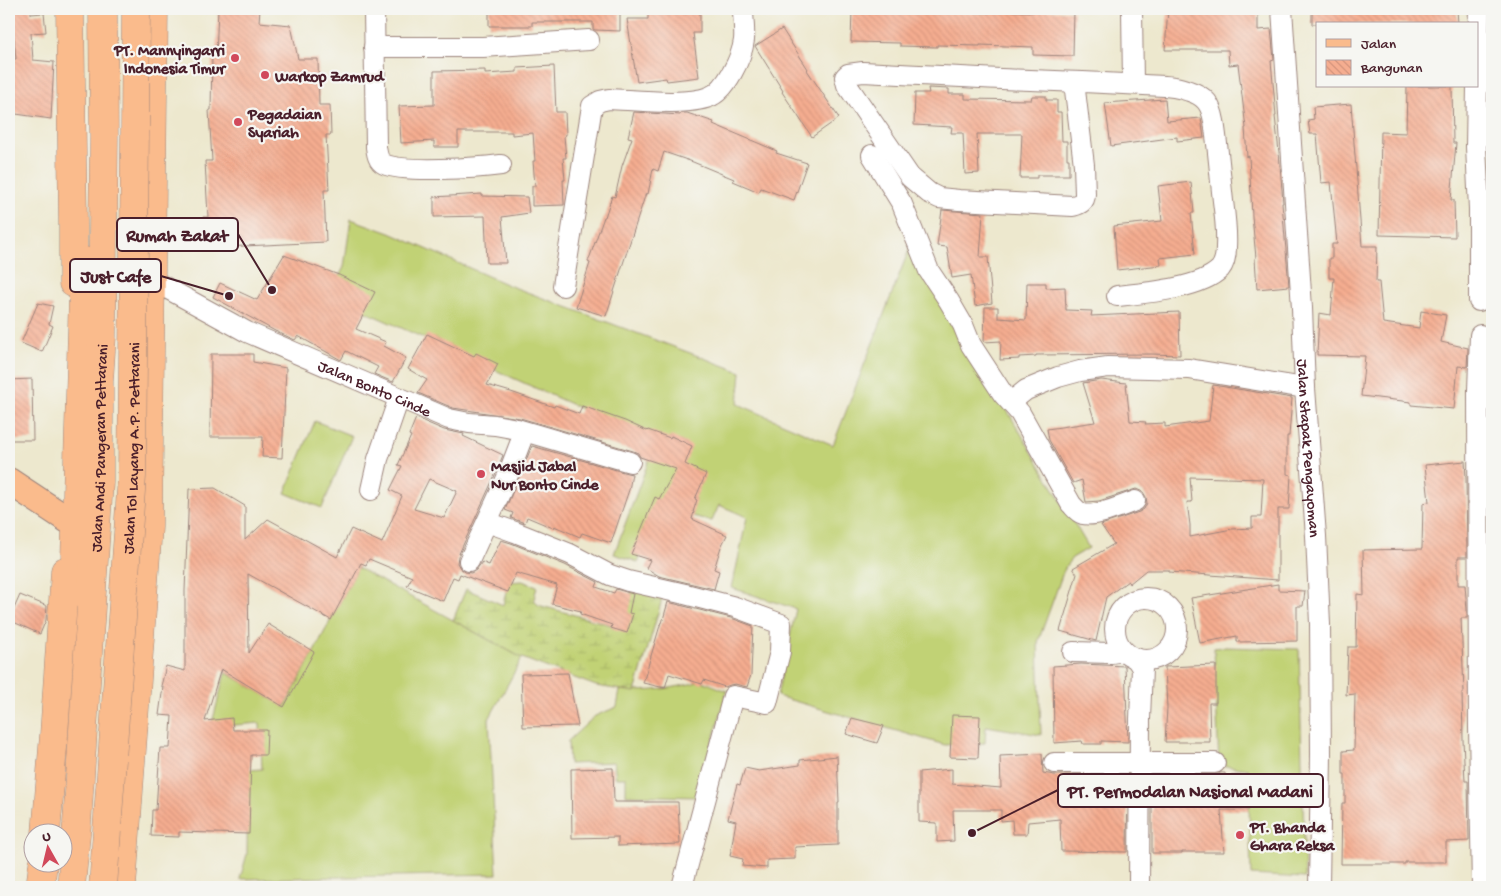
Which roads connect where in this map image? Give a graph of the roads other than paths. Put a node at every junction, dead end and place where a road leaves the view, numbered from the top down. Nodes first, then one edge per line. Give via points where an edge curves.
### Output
1 (70, 9) edge
2 (90, 9) edge
3 (103, 9) edge
4 (136, 9) edge
5 (154, 9) edge
6 (374, 9) edge
7 (743, 9) edge
8 (1132, 9) edge
9 (1282, 9) edge
10 (1479, 9) edge
11 (590, 40) dead end
12 (1478, 47) edge
13 (374, 48) junction
14 (1074, 82) junction
15 (1133, 84) junction
16 (1477, 88) edge
17 (1484, 147) edge
18 (872, 156) dead end
19 (501, 165) dead end
20 (103, 249) junction
21 (150, 251) junction
22 (150, 279) junction
23 (563, 286) dead end
24 (1117, 296) dead end
25 (1479, 301) dead end
26 (149, 331) junction
27 (1480, 335) dead end
28 (102, 336) junction
29 (1305, 388) junction
30 (400, 398) junction
31 (1012, 402) junction
32 (517, 429) junction
33 (630, 462) dead end
34 (9, 481) edge
35 (371, 490) dead end
36 (1135, 501) dead end
37 (68, 520) junction
38 (487, 522) junction
39 (470, 561) dead end
40 (1486, 597) edge
41 (1073, 652) dead end
42 (1486, 727) edge
43 (1215, 762) dead end
44 (1054, 763) dead end
45 (1140, 763) junction
46 (47, 824) edge
47 (59, 824) edge
48 (42, 874) edge
49 (54, 874) edge
50 (40, 887) edge
51 (52, 887) edge
52 (70, 887) edge
53 (103, 887) edge
54 (122, 887) edge
55 (682, 887) edge
56 (1139, 887) edge
57 (1319, 887) edge
58 (1482, 887) edge

1 - 37 highway, Jalan Andi Pangeran Pettarani via 74,224
2 - 47 highway via 70,742
3 - 20 highway, Jalan Andi Pangeran Pettarani
4 - 53 highway, Jalan Tol Layang A.P. Pettarani, bridge via 132,476
5 - 21 highway
6 - 13 street
7 - 23 street via 744,40 737,63 723,87 710,97 693,101 609,99 592,106
8 - 15 street
9 - 29 street, Jalan Stapak Pengayoman
10 - 12 street
11 - 13 street via 483,47
13 - 19 street via 376,147 382,163 393,167 433,168
14 - 14 street via 1086,194 1085,199 1074,206 959,200 939,198 929,193 910,177 847,85 845,77 863,72
14 - 15 street
15 - 24 street via 1191,91 1208,102 1212,109 1221,177 1226,246 1222,267 1201,280 1162,290
16 - 17 street
17 - 25 street via 1479,209
18 - 31 street via 902,204 929,271 963,325 971,345 1003,394
20 - 21 highway via 110,267 125,275 142,267
20 - 28 highway, Jalan Andi Pangeran Pettarani
21 - 22 highway
22 - 26 highway
22 - 30 street, Jalan Bonto Cinde via 247,332
26 - 28 highway via 137,313 128,309 114,311
26 - 54 highway via 148,527
27 - 40 street
28 - 52 highway, Jalan Andi Pangeran Pettarani via 99,482 78,824
29 - 31 street via 1189,369 1108,367 1058,377 1026,390
29 - 57 street, Jalan Stapak Pengayoman via 1320,624
30 - 32 street, Jalan Bonto Cinde via 450,419
30 - 35 street via 378,459
31 - 36 street via 1076,510 1086,515 1093,514
32 - 33 street, Jalan Bonto Cinde
32 - 38 street via 521,441
34 - 37 main road
37 - 46 highway, Jalan Andi Pangeran Pettarani
38 - 39 street
38 - 55 street via 570,554 610,575 735,607 781,624 780,652 766,702 733,696
40 - 42 street
41 - 45 street via 1130,654 1142,668
42 - 58 street
43 - 45 street
44 - 45 street
45 - 56 street
48 - 50 highway
49 - 51 highway

